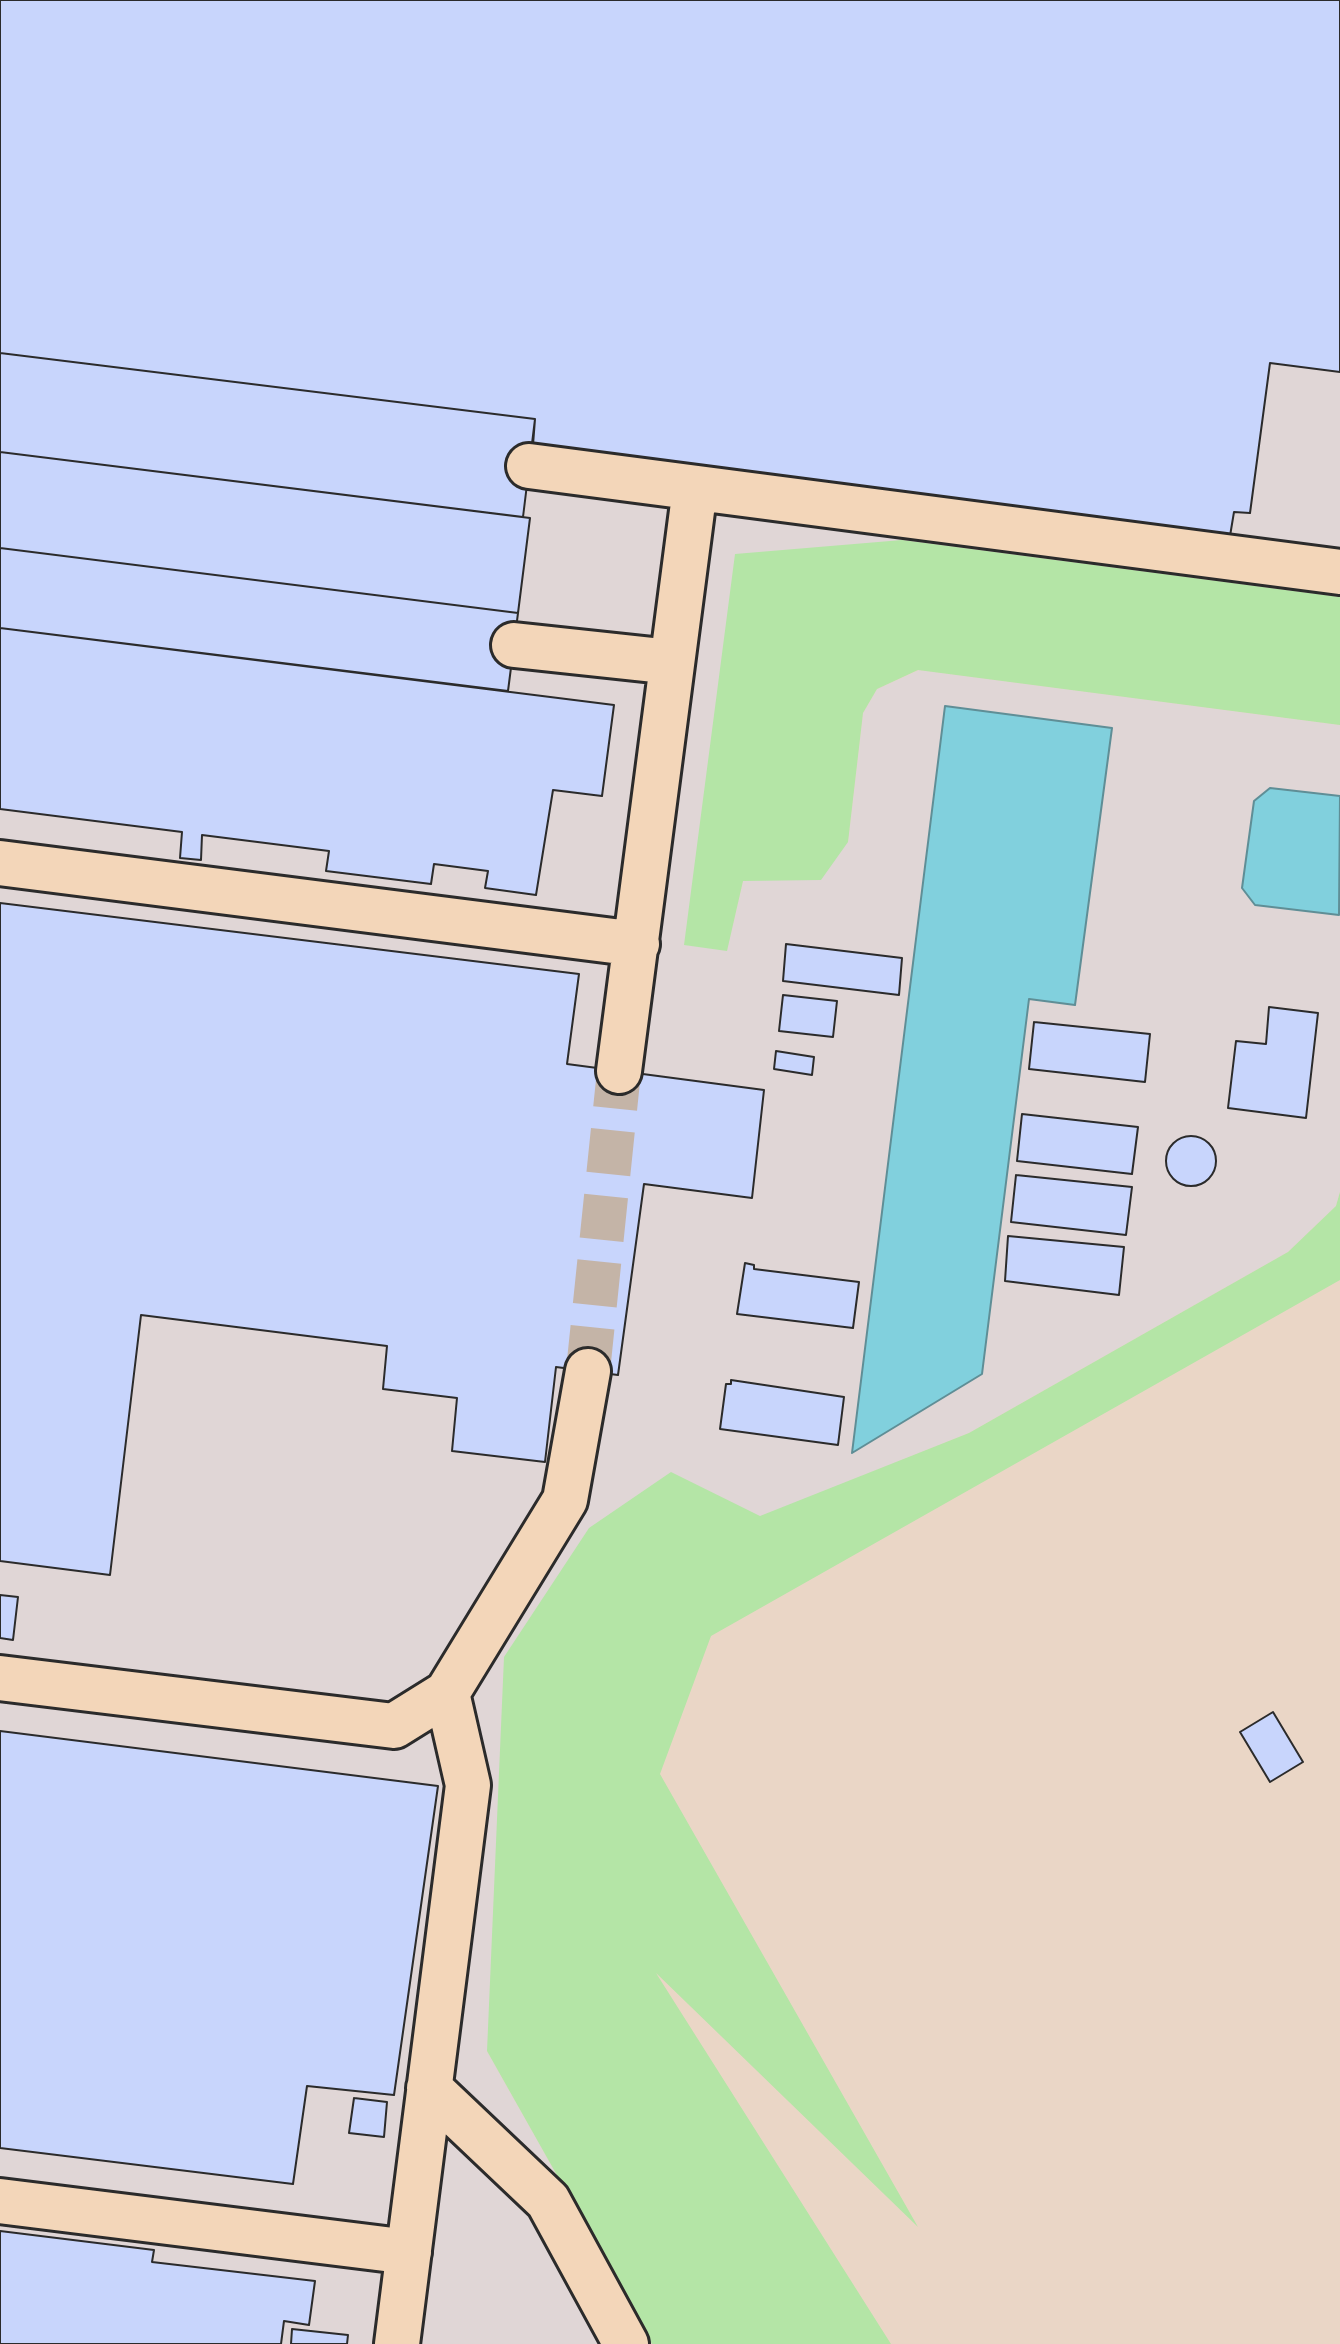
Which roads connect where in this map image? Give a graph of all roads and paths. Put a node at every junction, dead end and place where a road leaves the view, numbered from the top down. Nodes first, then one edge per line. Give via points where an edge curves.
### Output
1 (529, 466) dead end
2 (695, 488) junction
3 (1340, 572) edge
4 (514, 645) dead end
5 (672, 662) junction
6 (0, 863) edge
7 (637, 944) junction
8 (619, 1071) tunnel mouth
9 (588, 1371) tunnel mouth
10 (0, 1678) edge
11 (447, 1693) junction
12 (429, 2088) junction
13 (0, 2201) edge
14 (409, 2252) junction
15 (397, 2344) edge
16 (626, 2344) edge

1 - 2 lane
2 - 3 lane
2 - 5 lane
4 - 5 lane
5 - 7 lane
6 - 7 lane
7 - 8 lane
9 - 11 lane via 565,1500
10 - 11 lane via 394,1726
11 - 12 lane via 468,1785
12 - 14 lane
12 - 16 lane via 548,2201
13 - 14 lane
14 - 15 lane

